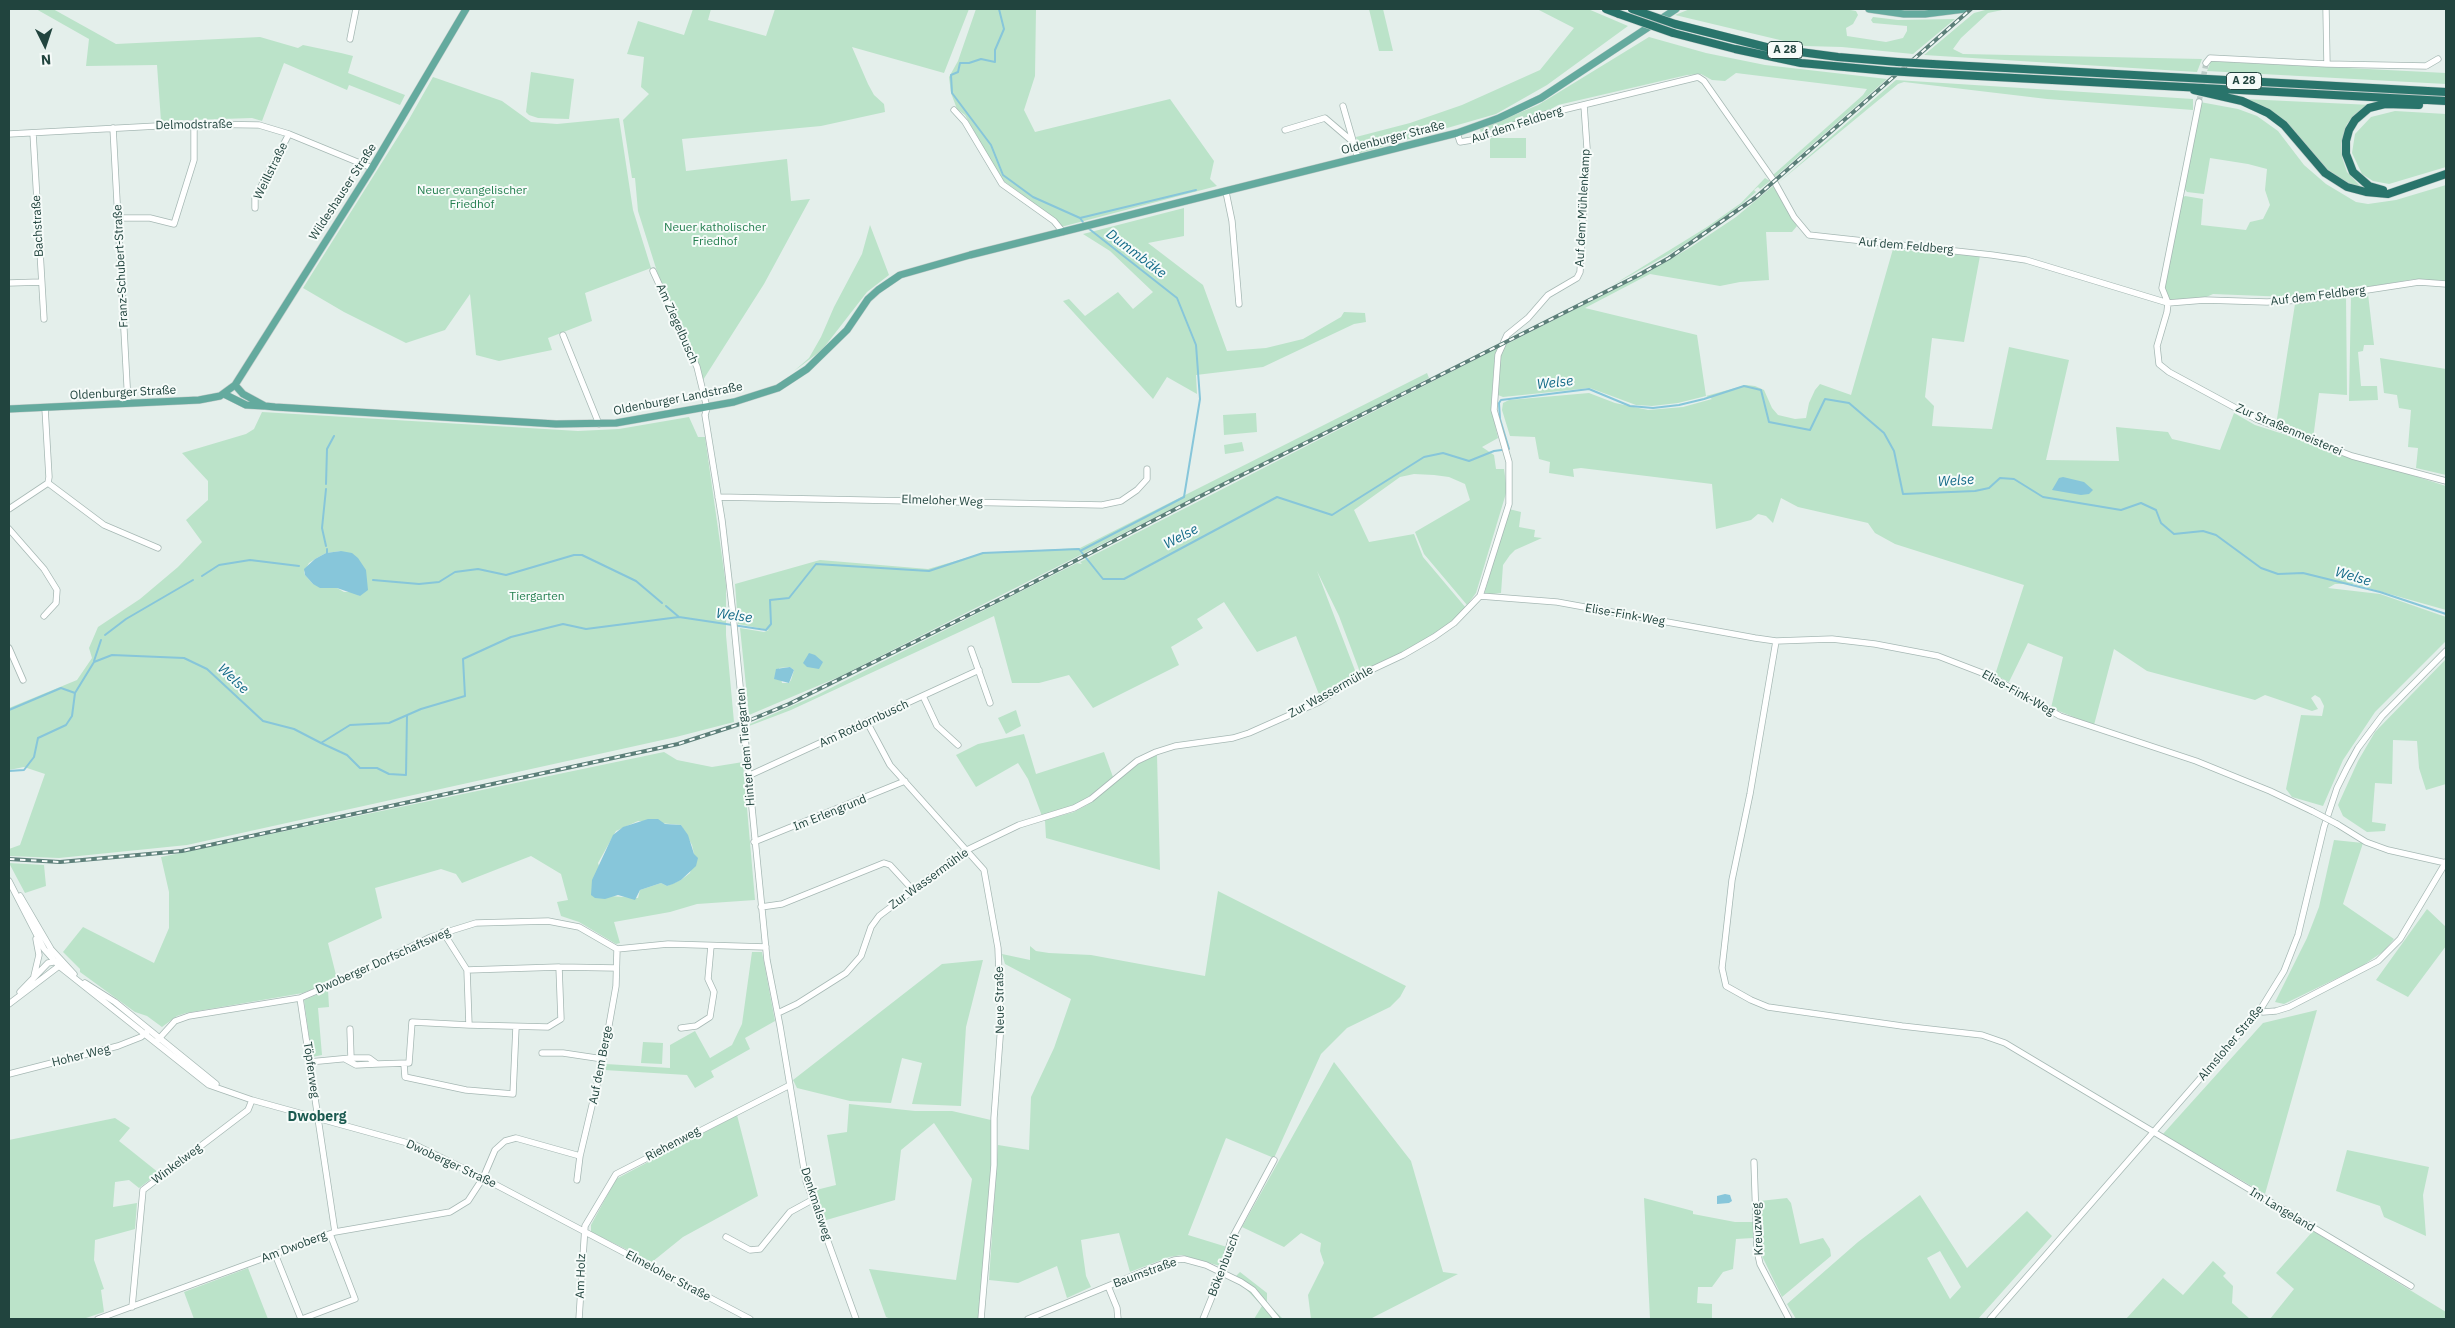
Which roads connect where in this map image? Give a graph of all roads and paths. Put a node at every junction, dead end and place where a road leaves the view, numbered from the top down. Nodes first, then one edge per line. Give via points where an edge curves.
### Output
1 (356, 9) edge
2 (466, 9) edge
3 (1606, 9) edge
4 (1632, 9) edge
5 (1676, 9) edge
6 (1869, 9) edge
7 (1966, 9) edge
8 (2326, 9) edge
9 (350, 39) dead end
10 (2438, 59) dead end
11 (2206, 63) dead end
12 (2327, 64) junction
13 (2187, 87) junction
14 (2446, 92) edge
15 (2442, 101) edge
16 (2198, 102) tunnel mouth
17 (1584, 105) junction
18 (1343, 106) dead end
19 (954, 110) dead end
20 (194, 124) junction
21 (113, 128) junction
22 (1286, 130) dead end
23 (32, 133) junction
24 (1456, 133) junction
25 (9, 134) edge
26 (289, 134) junction
27 (1353, 142) junction
28 (1358, 158) junction
29 (372, 168) junction
30 (2446, 174) edge
31 (2400, 190) junction
32 (1226, 192) junction
33 (254, 208) dead end
34 (118, 218) junction
35 (1084, 227) joint
36 (1063, 232) junction
37 (653, 271) dead end
38 (41, 282) junction
39 (9, 283) edge
40 (2446, 284) edge
41 (2162, 288) junction
42 (2152, 298) junction
43 (2168, 303) junction
44 (1239, 304) dead end
45 (44, 319) dead end
46 (563, 335) dead end
47 (235, 385) junction
48 (224, 394) junction
49 (128, 403) junction
50 (265, 406) junction
51 (45, 408) junction
52 (707, 408) junction
53 (9, 410) edge
54 (599, 424) junction
55 (1147, 469) dead end
56 (2446, 481) edge
57 (48, 483) junction
58 (718, 497) junction
59 (9, 509) edge
60 (9, 529) edge
61 (158, 548) dead end
62 (1480, 596) junction
63 (44, 616) dead end
64 (1776, 641) junction
65 (9, 648) edge
66 (971, 649) dead end
67 (2446, 651) edge
68 (979, 670) junction
69 (23, 680) dead end
70 (923, 696) junction
71 (990, 703) dead end
72 (867, 722) junction
73 (958, 746) dead end
74 (748, 776) junction
75 (905, 781) junction
76 (754, 842) junction
77 (965, 851) junction
78 (2446, 862) edge
79 (9, 880) edge
80 (912, 889) junction
81 (761, 907) junction
82 (31, 925) junction
83 (443, 932) junction
84 (711, 946) junction
85 (766, 947) junction
86 (617, 949) junction
87 (58, 963) junction
88 (559, 967) junction
89 (616, 968) junction
90 (467, 970) junction
91 (33, 978) junction
92 (300, 998) junction
93 (11, 1002) edge
94 (2260, 1010) junction
95 (778, 1013) junction
96 (469, 1025) junction
97 (516, 1027) junction
98 (681, 1028) dead end
99 (350, 1029) dead end
100 (147, 1031) junction
101 (158, 1040) junction
102 (542, 1053) dead end
103 (348, 1058) junction
104 (603, 1059) junction
105 (310, 1062) junction
106 (404, 1064) junction
107 (9, 1074) edge
108 (790, 1085) junction
109 (252, 1100) junction
110 (317, 1117) junction
111 (2154, 1133) junction
112 (580, 1156) junction
113 (1274, 1160) dead end
114 (1754, 1162) dead end
115 (483, 1178) junction
116 (577, 1180) dead end
117 (812, 1200) junction
118 (332, 1233) junction
119 (585, 1233) junction
120 (726, 1237) dead end
121 (275, 1254) junction
122 (1222, 1272) junction
123 (1108, 1286) junction
124 (2411, 1286) dead end
125 (132, 1307) junction
126 (98, 1319) edge
127 (301, 1319) edge
128 (579, 1319) edge
129 (750, 1319) edge
130 (856, 1319) edge
131 (981, 1319) edge
132 (1028, 1319) edge
133 (1118, 1319) edge
134 (1203, 1319) edge
135 (1278, 1319) edge
136 (1789, 1319) edge
137 (1990, 1319) edge

1 - 9 street
2 - 29 main road, Wildeshauser Straße
3 - 13 highway, A 28, bridge via 1719,46 1792,61 1888,71
4 - 14 highway, A 28, bridge via 1675,24 1770,48 1838,57
5 - 24 main road, Oldenburger Straße via 1541,98 1499,118
6 - 7 main road via 1904,14
8 - 12 street
10 - 12 street via 2426,66
11 - 12 street via 2210,58
13 - 15 highway, A 28
13 - 31 highway via 2242,101 2268,113 2284,126 2325,173 2347,187 2378,194
15 - 31 highway via 2427,105 2385,104 2369,108 2349,130 2346,154 2353,172 2375,188
16 - 41 street
17 - 24 street, Auf dem Feldberg via 1542,115 1472,140 1460,142
17 - 42 street, Auf dem Feldberg via 1698,77 1731,119 1809,235 2026,260
17 - 62 street, Auf dem Mühlenkamp via 1587,148 1580,272 1577,278 1543,300 1507,336 1498,355 1494,410 1510,479 1509,504
18 - 27 street
19 - 36 street via 965,122 1002,184 1054,221
20 - 21 street, Delmodstraße
20 - 26 street, Delmodstraße via 259,126
20 - 34 street via 194,160 174,224 150,218
21 - 23 street, Delmodstraße
21 - 34 street, Franz-Schubert-Straße
22 - 27 street via 1325,118
23 - 25 street, Delmodstraße
23 - 38 street, Bachstraße
24 - 28 main road, Oldenburger Straße
26 - 29 street, Delmodstraße
26 - 33 street, Weillstraße via 255,198
27 - 28 street
28 - 32 main road, Oldenburger Straße
29 - 47 main road, Wildeshauser Straße
30 - 31 highway
32 - 35 main road, Oldenburger Straße
32 - 44 street via 1232,221
34 - 49 street, Franz-Schubert-Straße
35 - 36 main road, Oldenburger Landstraße
36 - 52 main road, Oldenburger Landstraße via 900,275 878,290 826,352 796,377 765,393
37 - 52 street, Am Ziegelbusch via 697,367
38 - 39 street
38 - 45 street, Bachstraße
40 - 43 street, Auf dem Feldberg via 2419,282 2302,300
41 - 42 street
41 - 43 street
42 - 43 street, Auf dem Feldberg
43 - 56 street, Zur Straßenmeisterei via 2157,346 2159,364 2169,372 2256,419 2299,436 2352,456
46 - 54 street
47 - 48 main road, Oldenburger Straße
47 - 50 main road, Oldenburger Landstraße via 243,394
48 - 49 main road, Oldenburger Straße via 199,400
48 - 50 main road via 246,405
49 - 51 main road, Oldenburger Straße
50 - 54 main road, Oldenburger Landstraße
51 - 53 main road, Oldenburger Straße
51 - 57 street
52 - 54 main road, Oldenburger Landstraße
52 - 58 street, Hinter dem Tiergarten via 705,415
55 - 58 street, Elmeloher Weg via 1147,478 1137,490 1121,501 1102,506
57 - 59 street
57 - 61 street via 104,525
58 - 74 street, Hinter dem Tiergarten via 734,618
60 - 63 street via 44,569 57,590 56,603
62 - 64 street, Elise-Fink-Weg via 1557,602
62 - 77 street, Zur Wassermühle via 1454,623 1434,637 1356,677 1319,702 1233,738 1175,746 1156,752 1137,761 1091,799 1074,808 1019,825
64 - 78 street, Elise-Fink-Weg, bridge via 1858,642 1954,661 1990,676 2060,716 2196,761 2270,791 2338,824 2366,842
64 - 111 street, Im Langeland via 1732,880 1722,968 1726,986 1768,1007 1982,1035 2006,1043
65 - 69 street
66 - 68 street
67 - 94 street, Almsloher Straße via 2382,716 2347,768 2324,827 2295,944 2284,971
68 - 70 street, Am Rotdornbusch
68 - 71 street
70 - 72 street, Am Rotdornbusch
70 - 73 street via 937,726
72 - 74 street, Am Rotdornbusch
72 - 75 street, Neue Straße via 890,765
74 - 76 street, Hinter dem Tiergarten
75 - 76 street, Im Erlengrund
75 - 77 street, Neue Straße
76 - 81 street, Hinter dem Tiergarten
77 - 80 street, Zur Wassermühle
77 - 131 street, Neue Straße via 984,870 1000,964 1001,1024 994,1165
78 - 94 street via 2400,939 2378,961 2289,1007 2276,1011
79 - 82 street, Dwoberger Straße
79 - 87 street, Dwoberger Straße
80 - 81 street via 884,862 782,904
80 - 95 street, Zur Wassermühle via 876,919 861,956 850,969
81 - 85 street, Hinter dem Tiergarten
82 - 87 street, Dwoberger Straße via 44,949
82 - 91 street via 39,955
83 - 86 street, Dwoberger Dorfschaftsweg via 476,923 548,921 578,927
83 - 90 street
83 - 92 street, Dwoberger Dorfschaftsweg
84 - 85 street
84 - 86 street via 668,944
84 - 98 street via 708,978 714,992 710,1017 696,1026
85 - 95 street, Hinter dem Tiergarten
86 - 89 street, Auf dem Berge
87 - 91 street via 48,963
87 - 93 street
87 - 100 street, Dwoberger Straße via 115,1002
88 - 89 street
88 - 90 street
88 - 97 street via 561,1018 548,1027
89 - 104 street, Auf dem Berge via 616,986
90 - 96 street
91 - 93 street
92 - 101 street, Dwoberger Dorfschaftsweg via 189,1016 175,1022
92 - 105 street, Töpferweg
94 - 111 street, Almsloher Straße
95 - 108 street, Hinter dem Tiergarten
96 - 97 street
96 - 106 street via 412,1022 409,1063
97 - 106 street via 513,1094 466,1090 405,1077
99 - 103 street
100 - 101 street, Dwoberger Straße
100 - 107 street, Hoher Weg via 118,1046
101 - 109 street, Dwoberger Straße via 207,1083
102 - 104 street
103 - 105 street
103 - 106 street via 356,1065
104 - 112 street, Auf dem Berge
105 - 110 street, Töpferweg
108 - 117 street, Denkmalsweg via 804,1173
108 - 119 street, Riehenweg via 616,1174 585,1226
109 - 110 street, Dwoberger Straße
109 - 125 street, Winkelweg via 248,1110 143,1190
110 - 115 street, Dwoberger Straße via 415,1145
110 - 118 street, Töpferweg
111 - 124 street, Im Langeland
111 - 137 street, Almsloher Straße
112 - 115 street, Am Dwoberg via 516,1138 505,1141 496,1150
112 - 116 street, Auf dem Berge
113 - 122 street, Bökenbusch via 1232,1240
114 - 136 street, Kreuzweg via 1760,1264
115 - 118 street, Am Dwoberg via 468,1201 450,1212
115 - 119 street, Dwoberger Straße
117 - 120 street via 790,1212 760,1249 750,1250
117 - 130 street, Denkmalsweg
118 - 121 street, Am Dwoberg
118 - 127 street, Töpferweg via 356,1299
119 - 128 street, Am Holz
119 - 129 street, Elmeloher Straße
121 - 125 street, Am Dwoberg
121 - 127 street
122 - 123 street, Baumstraße via 1184,1259 1174,1260
122 - 134 street, Bökenbusch
122 - 135 street, Baumstraße via 1253,1290
123 - 132 street, Baumstraße
123 - 133 street
125 - 126 street, Am Dwoberg

